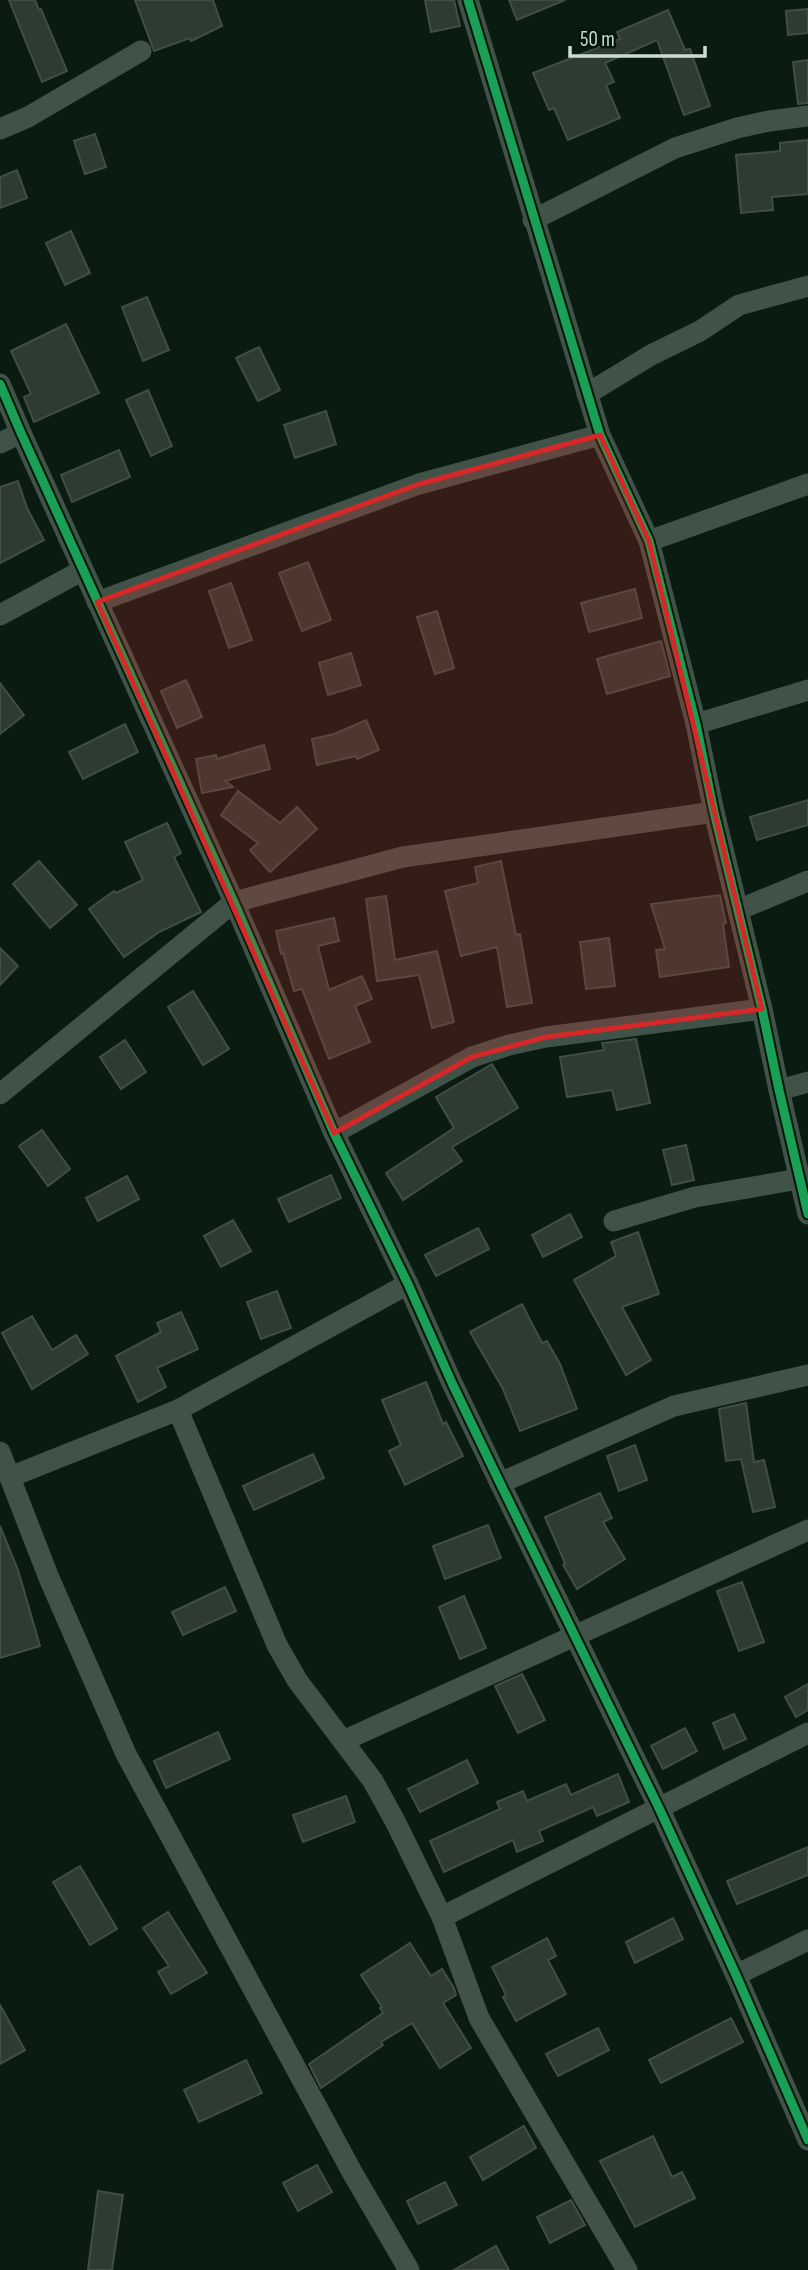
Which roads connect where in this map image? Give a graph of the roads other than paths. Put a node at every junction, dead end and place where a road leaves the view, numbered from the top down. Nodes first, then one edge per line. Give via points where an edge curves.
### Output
1 (468, 0) edge
2 (141, 51) dead end
3 (808, 116) edge
4 (0, 129) edge
5 (533, 220) junction
6 (808, 286) edge
7 (0, 384) edge
8 (587, 394) junction
9 (20, 433) junction
10 (600, 435) junction
11 (0, 443) edge
12 (808, 484) edge
13 (649, 541) junction
14 (83, 570) junction
15 (97, 602) junction
16 (0, 615) edge
17 (808, 690) edge
18 (696, 724) junction
19 (714, 812) junction
20 (808, 881) edge
21 (234, 902) junction
22 (738, 910) junction
23 (762, 1009) junction
24 (808, 1082) edge
25 (779, 1090) junction
26 (0, 1094) edge
27 (334, 1133) junction
28 (799, 1180) junction
29 (808, 1214) edge
30 (614, 1222) dead end
31 (408, 1284) junction
32 (808, 1375) edge
33 (178, 1410) junction
34 (0, 1452) edge
35 (10, 1477) junction
36 (500, 1483) junction
37 (808, 1530) edge
38 (573, 1635) junction
39 (808, 1733) edge
40 (343, 1741) junction
41 (659, 1808) junction
42 (442, 1917) junction
43 (808, 1940) edge
44 (736, 1975) junction
45 (808, 2140) edge
46 (409, 2270) edge
47 (627, 2270) edge

1 - 5 street
2 - 4 street
3 - 5 street via 747,126 676,148
5 - 8 street
6 - 8 street via 739,305
7 - 9 street
8 - 10 street
9 - 11 street
9 - 14 street
10 - 13 street
10 - 15 street via 419,484
12 - 13 street
13 - 18 street
14 - 15 street
14 - 16 street
15 - 21 street
17 - 18 street
18 - 19 street
19 - 21 street via 403,858
19 - 22 street
20 - 22 street
21 - 26 street
21 - 27 street
22 - 23 street
23 - 25 street
23 - 27 street via 509,1045 472,1057
24 - 25 street
25 - 28 street
27 - 31 street
28 - 29 street
28 - 30 street via 695,1197
31 - 33 street
31 - 36 street
32 - 36 street via 674,1406
33 - 35 street
33 - 40 street via 277,1645
34 - 35 street
35 - 46 street via 126,1754
36 - 38 street
37 - 38 street
38 - 40 street
38 - 41 street
39 - 41 street
40 - 42 street via 379,1791
41 - 42 street
41 - 44 street
42 - 47 street via 479,2018
43 - 44 street
44 - 45 street

